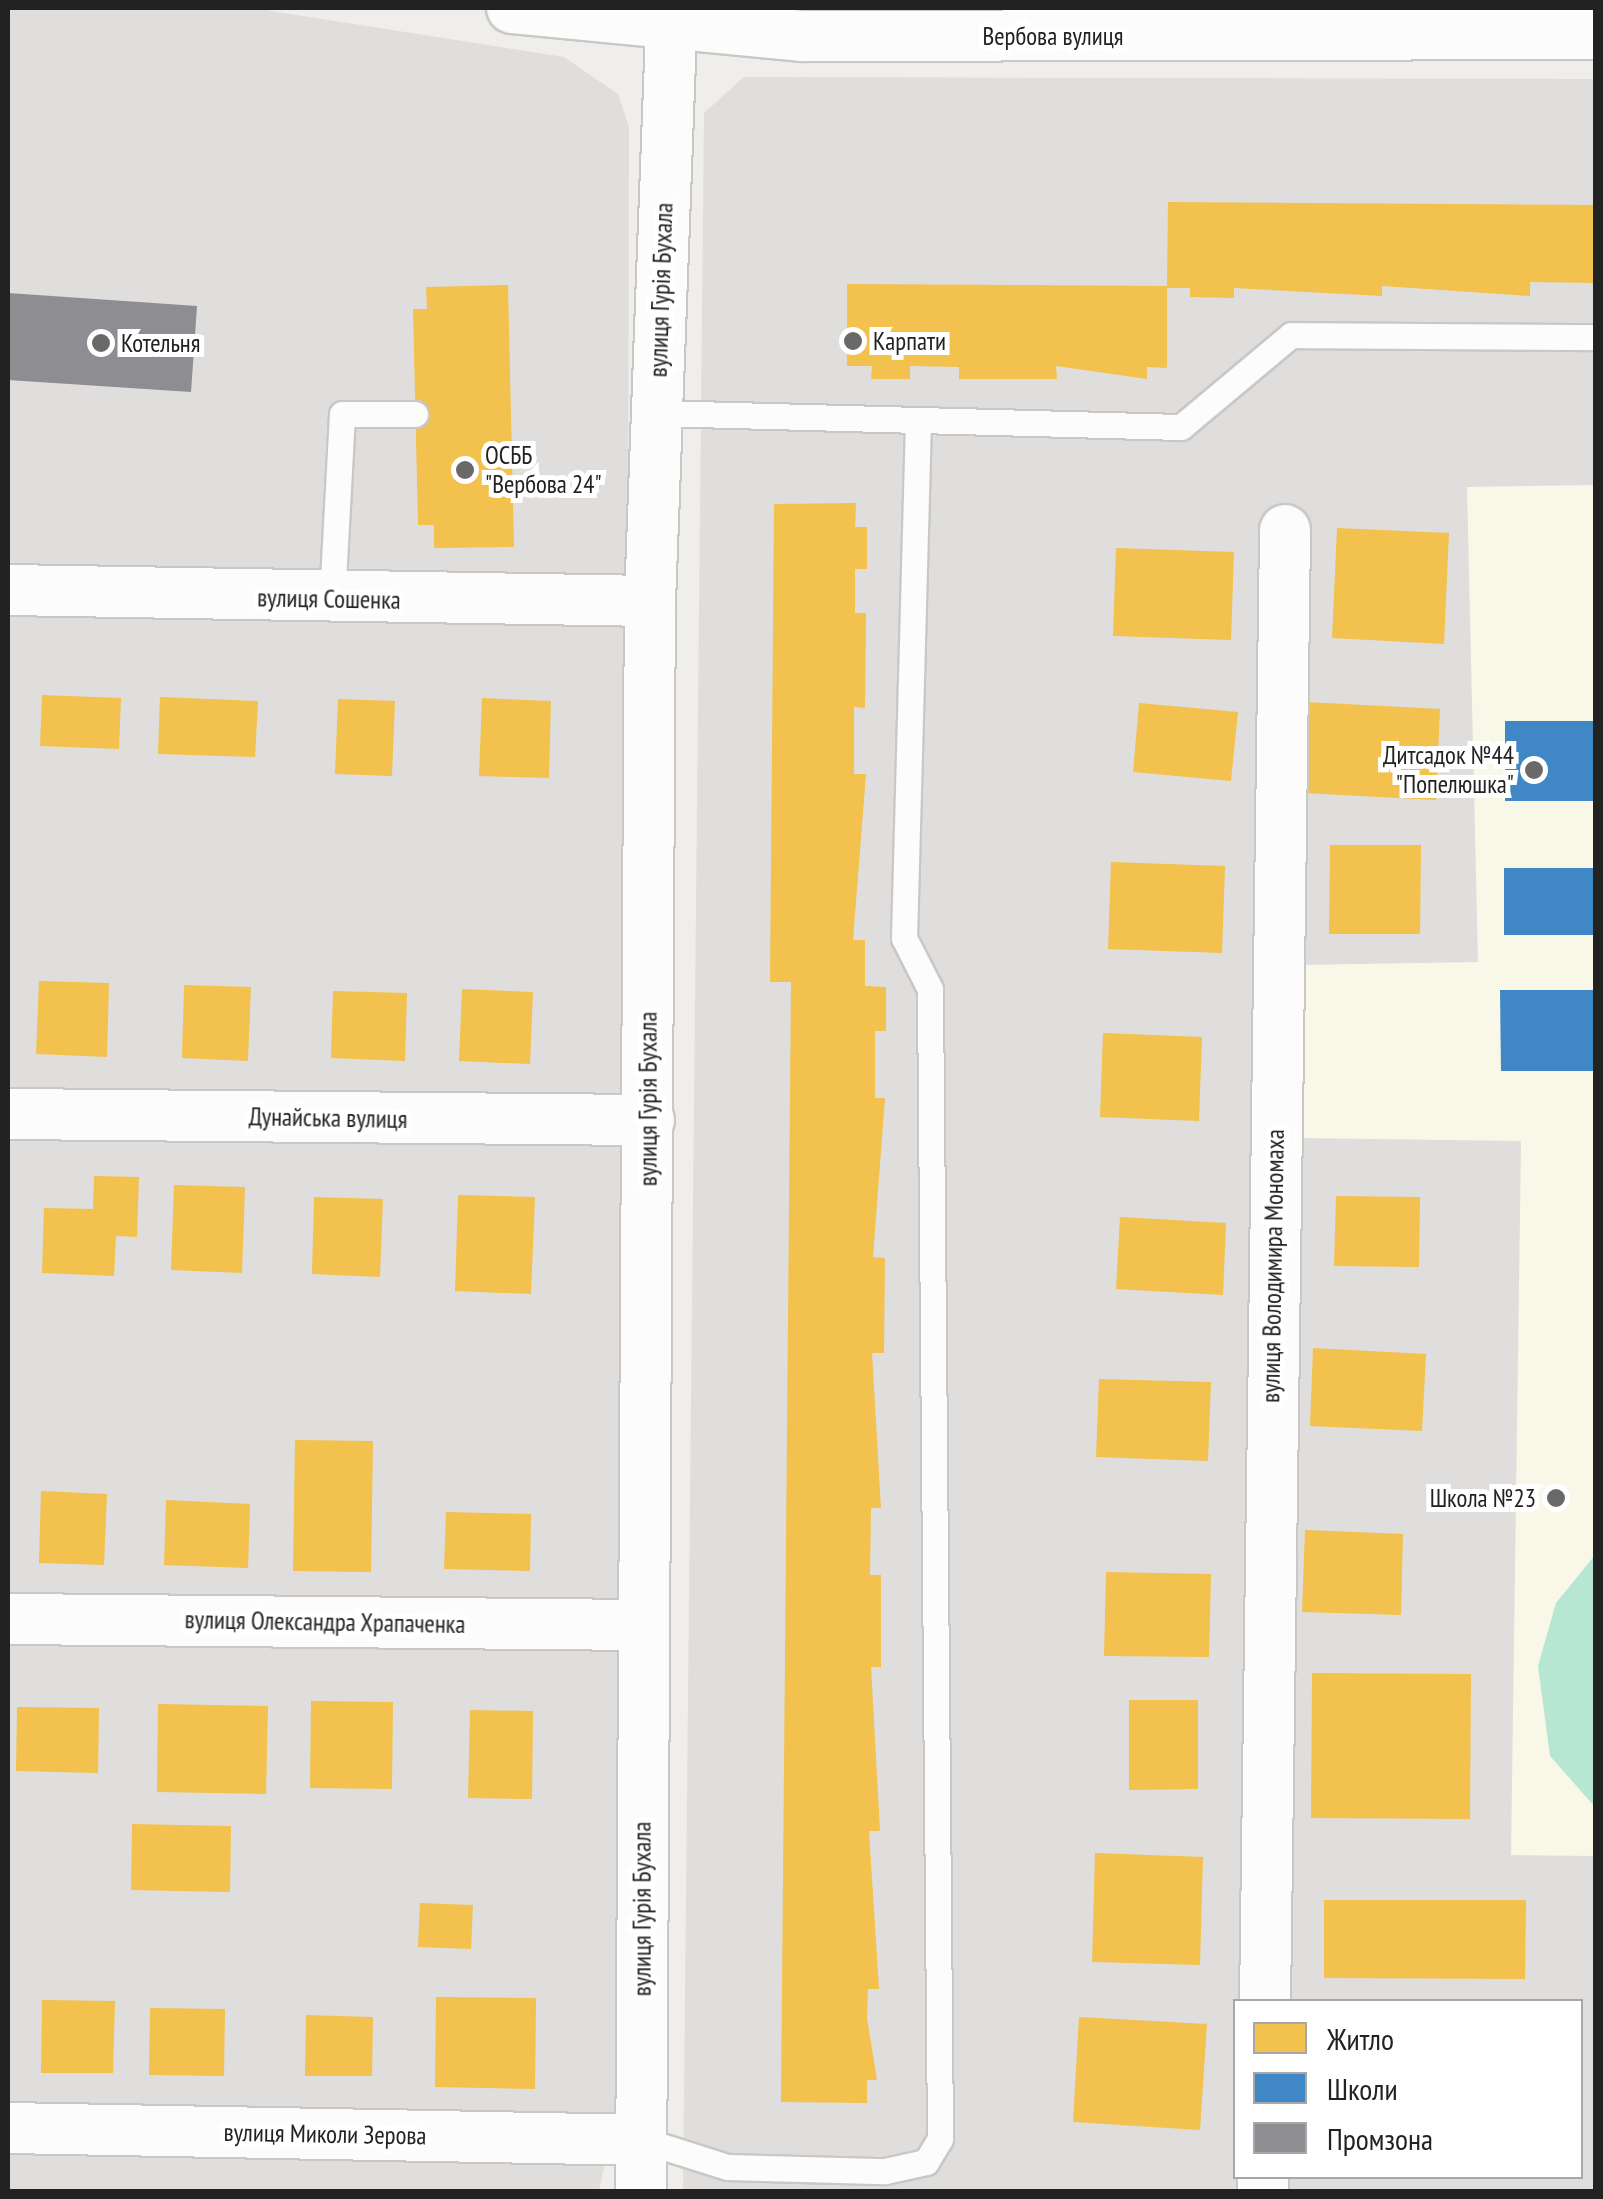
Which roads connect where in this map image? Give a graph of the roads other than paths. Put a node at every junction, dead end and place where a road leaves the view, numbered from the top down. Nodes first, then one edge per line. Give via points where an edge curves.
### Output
1 (512, 8) edge
2 (672, 17) edge
3 (1416, 21) edge
4 (1596, 34) edge
5 (1596, 337) edge
6 (657, 413) junction
7 (416, 414) dead end
8 (918, 422) junction
9 (1285, 530) dead end
10 (8, 590) edge
11 (332, 599) junction
12 (650, 601) junction
13 (8, 1114) edge
14 (649, 1120) junction
15 (8, 1619) edge
16 (642, 1625) junction
17 (1265, 1999) edge
18 (8, 2128) edge
19 (642, 2140) junction
20 (641, 2192) edge

1 - 2 street, Вербова вулиця
2 - 3 street, Вербова вулиця via 802,36
2 - 6 street, вулиця Гурія Бухала
3 - 4 street, Вербова вулиця
5 - 8 lane via 1291,335 1182,427
6 - 8 lane
6 - 12 street, вулиця Гурія Бухала
7 - 11 lane via 342,414
8 - 19 lane via 904,938 930,989 940,2139 926,2162 886,2171 728,2166
9 - 17 street, вулиця Володимира Мономаха
10 - 11 street, вулиця Сошенка
11 - 12 street, вулиця Сошенка
12 - 14 street, вулиця Гурія Бухала
13 - 14 street, Дунайська вулиця
14 - 16 street, вулиця Гурія Бухала
15 - 16 street, вулиця Олександра Храпаченка
16 - 19 street, вулиця Гурія Бухала
18 - 19 street, вулиця Миколи Зерова
19 - 20 street, вулиця Гурія Бухала

